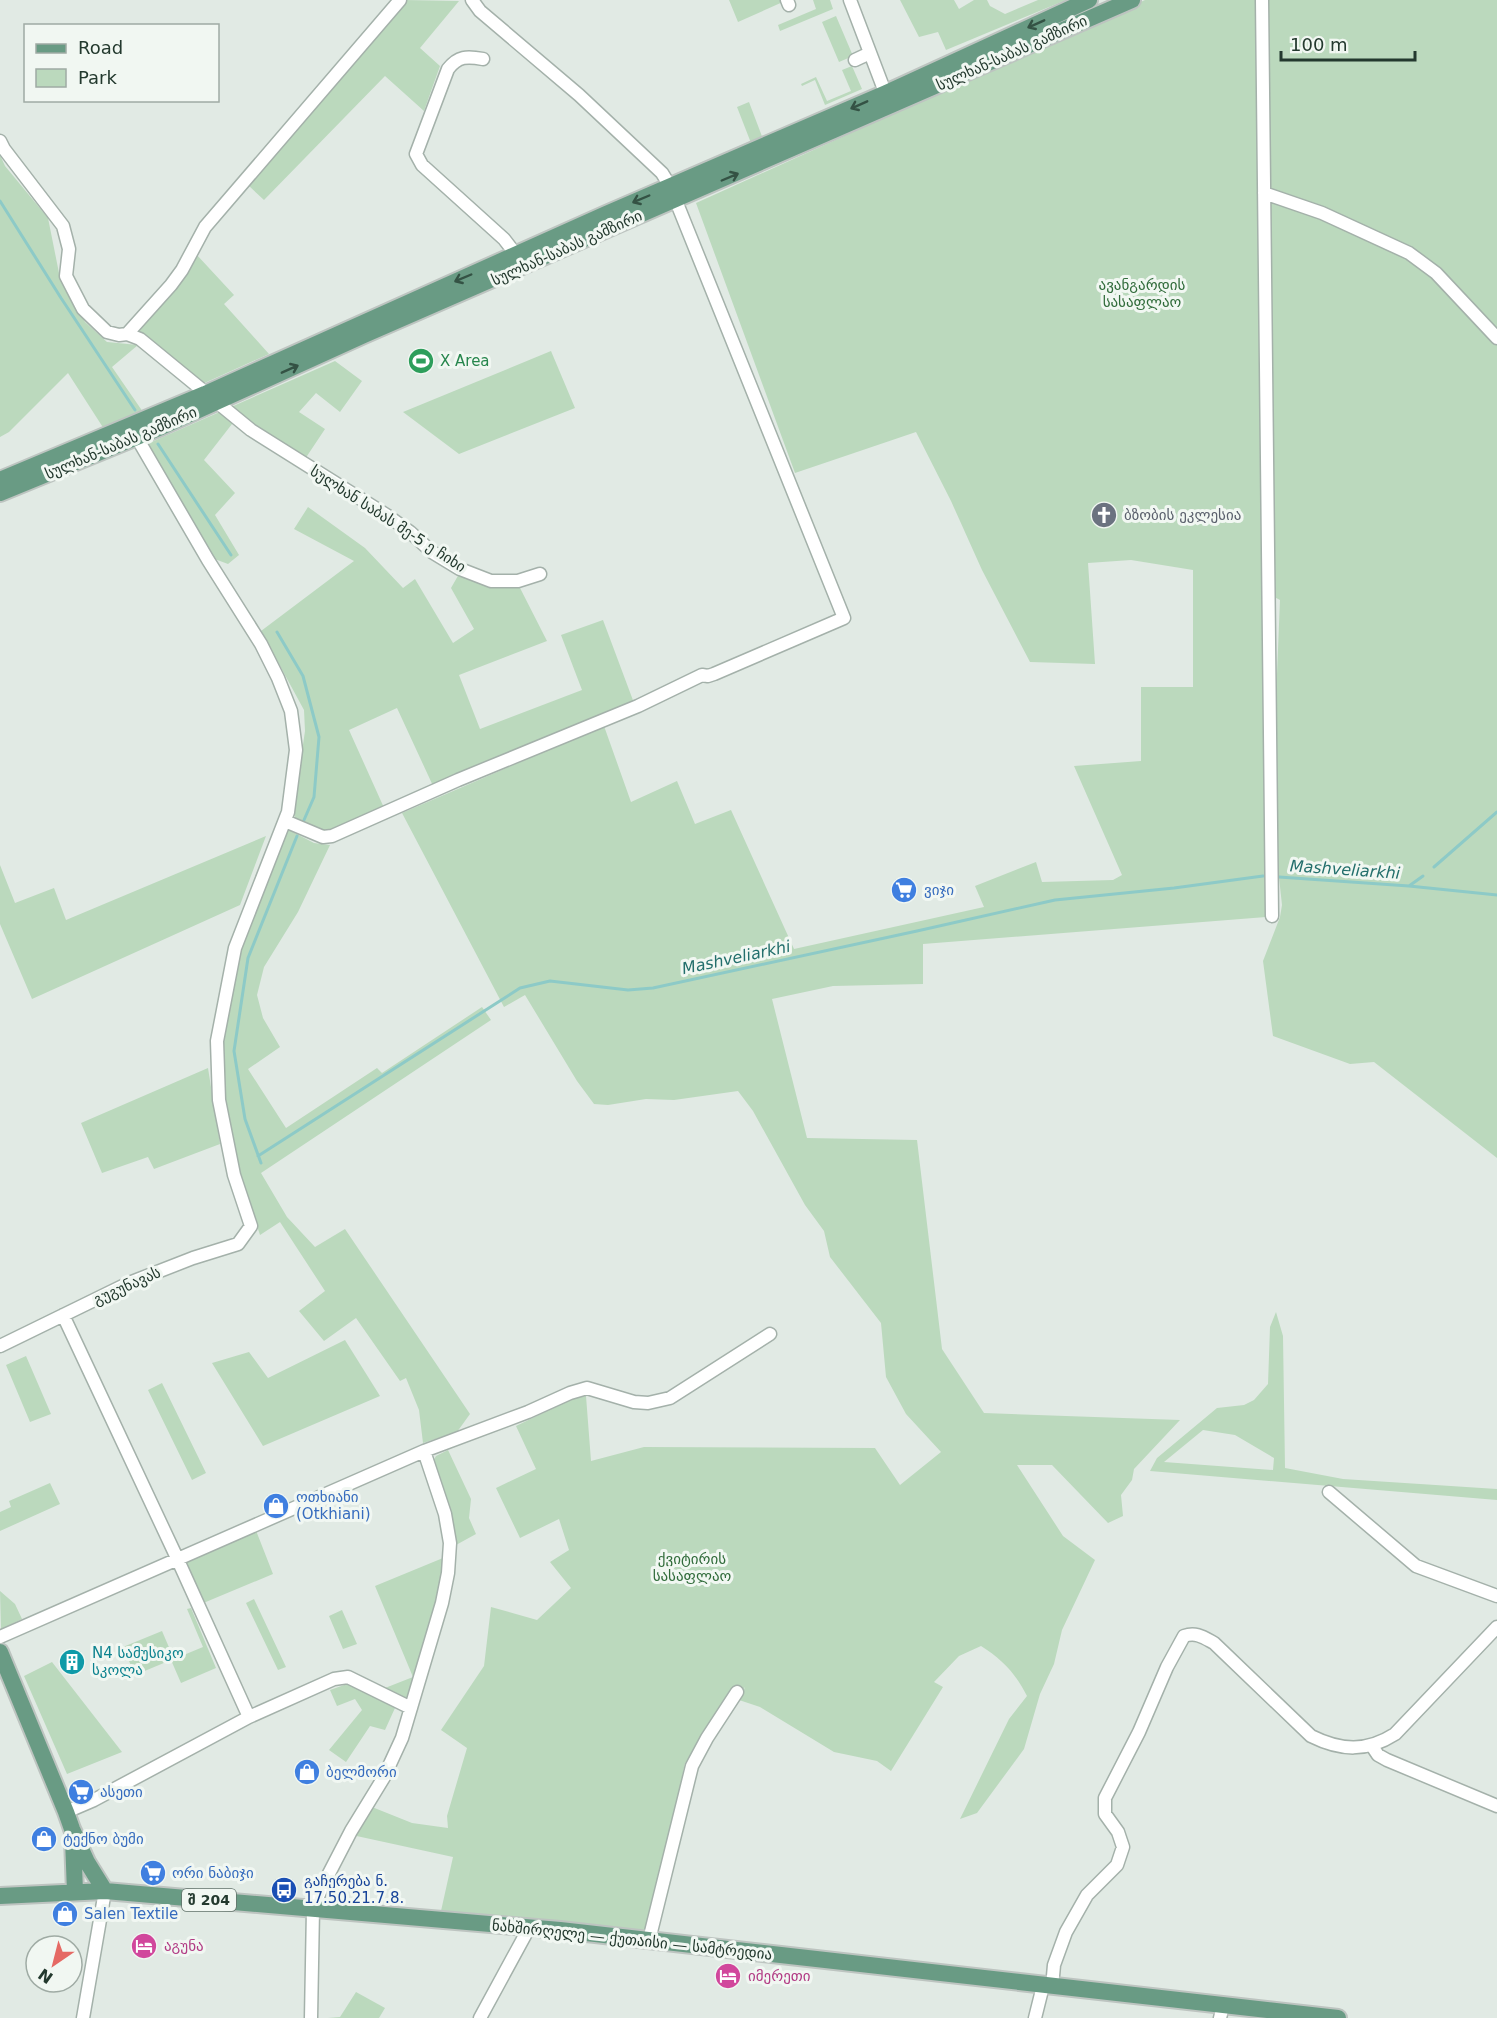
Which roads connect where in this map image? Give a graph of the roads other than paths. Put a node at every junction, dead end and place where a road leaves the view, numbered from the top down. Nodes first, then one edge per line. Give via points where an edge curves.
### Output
1 (399, 0) edge
2 (472, 0) edge
3 (850, 0) edge
4 (1089, 0) edge
5 (1132, 0) edge
6 (1262, 0) edge
7 (870, 53) junction
8 (483, 59) dead end
9 (855, 60) dead end
10 (889, 100) junction
11 (0, 141) edge
12 (673, 193) junction
13 (1264, 194) junction
14 (521, 261) junction
15 (127, 334) junction
16 (1497, 338) edge
17 (212, 398) junction
18 (133, 432) junction
19 (0, 480) edge
20 (0, 493) edge
21 (540, 574) dead end
22 (285, 821) junction
23 (1272, 916) dead end
24 (63, 1315) junction
25 (770, 1334) dead end
26 (0, 1346) edge
27 (424, 1451) junction
28 (1329, 1492) dead end
29 (177, 1558) junction
30 (1497, 1596) edge
31 (1497, 1626) edge
32 (0, 1637) edge
33 (0, 1653) edge
34 (738, 1692) dead end
35 (411, 1708) junction
36 (249, 1717) junction
37 (1372, 1746) junction
38 (1497, 1806) edge
39 (66, 1812) junction
40 (72, 1829) junction
41 (105, 1891) junction
42 (75, 1892) junction
43 (0, 1896) edge
44 (313, 1909) junction
45 (529, 1928) junction
46 (649, 1940) junction
47 (1048, 1986) junction
48 (1221, 2012) edge
49 (83, 2018) edge
50 (311, 2018) edge
51 (480, 2018) edge
52 (1035, 2018) edge
53 (1338, 2018) edge

1 - 15 street via 205,227 182,270
2 - 12 street via 662,173
3 - 7 street
4 -> 10 main road, სულხან-საბას გამზირი
5 - 10 main road, სულხან-საბას გამზირი
6 - 13 street
7 - 9 street
7 - 10 street
8 - 14 street via 466,56 448,69 416,154 422,165 504,239
10 - 12 main road, სულხან-საბას გამზირი
11 - 15 street, სულხან საბას მე-5 ე ჩიხი via 63,226 69,249 66,276 83,309 107,332
12 - 14 main road, სულხან-საბას გამზირი
12 - 22 street via 844,618 708,676 702,675 332,836 323,837
13 - 16 street via 1322,213 1409,253 1436,273
13 - 23 street
14 - 17 main road, სულხან-საბას გამზირი via 416,298
15 - 17 street, სულხან საბას მე-5 ე ჩიხი via 140,339
17 - 18 main road, სულხან-საბას გამზირი
17 - 21 street, სულხან საბას მე-5 ე ჩიხი via 251,430 388,516 460,569 491,580 518,581
18 - 19 main road, სულხან-საბას გამზირი
18 - 20 main road, სულხან-საბას გამზირი
18 - 22 street via 261,644 291,711 296,750
22 - 24 street, გუგუნავას via 236,948 216,1041 219,1100 234,1174 251,1226 238,1244 129,1283
24 - 26 street, გუგუნავას
24 - 29 street
25 - 27 street via 665,1400 634,1402 587,1388
27 - 29 street
27 - 35 street via 445,1514 450,1543 442,1603
28 - 30 street via 1416,1566
29 - 32 street
29 - 36 street
31 - 37 street via 1395,1734
33 - 39 main road
34 - 46 street via 692,1766
35 - 36 street via 348,1677 334,1679
35 - 44 street via 393,1759 351,1831
36 - 39 street
37 - 38 street via 1388,1760
37 - 47 street via 1348,1748 1311,1736 1214,1643 1191,1633 1184,1636 1104,1798 1105,1814 1123,1847 1117,1865 1088,1895 1066,1932
39 - 40 main road
40 - 41 main road
40 - 42 main road
41 - 42 main road, შ 204
41 - 44 main road, ნახშირღელე — ქუთაისი — სამტრედია / შ 204
41 - 49 street
42 - 43 main road, შ 204
44 - 45 main road, ნახშირღელე — ქუთაისი — სამტრედია / შ 204
44 - 50 street
45 - 46 main road, ნახშირღელე — ქუთაისი — სამტრედია / შ 204
45 - 51 street
46 - 47 main road, ნახშირღელე — ქუთაისი — სამტრედია / შ 204
47 - 48 main road, ნახშირღელე — ქუთაისი — სამტრედია / შ 204
47 - 52 street
48 - 53 main road, ნახშირღელე — ქუთაისი — სამტრედია / შ 204

